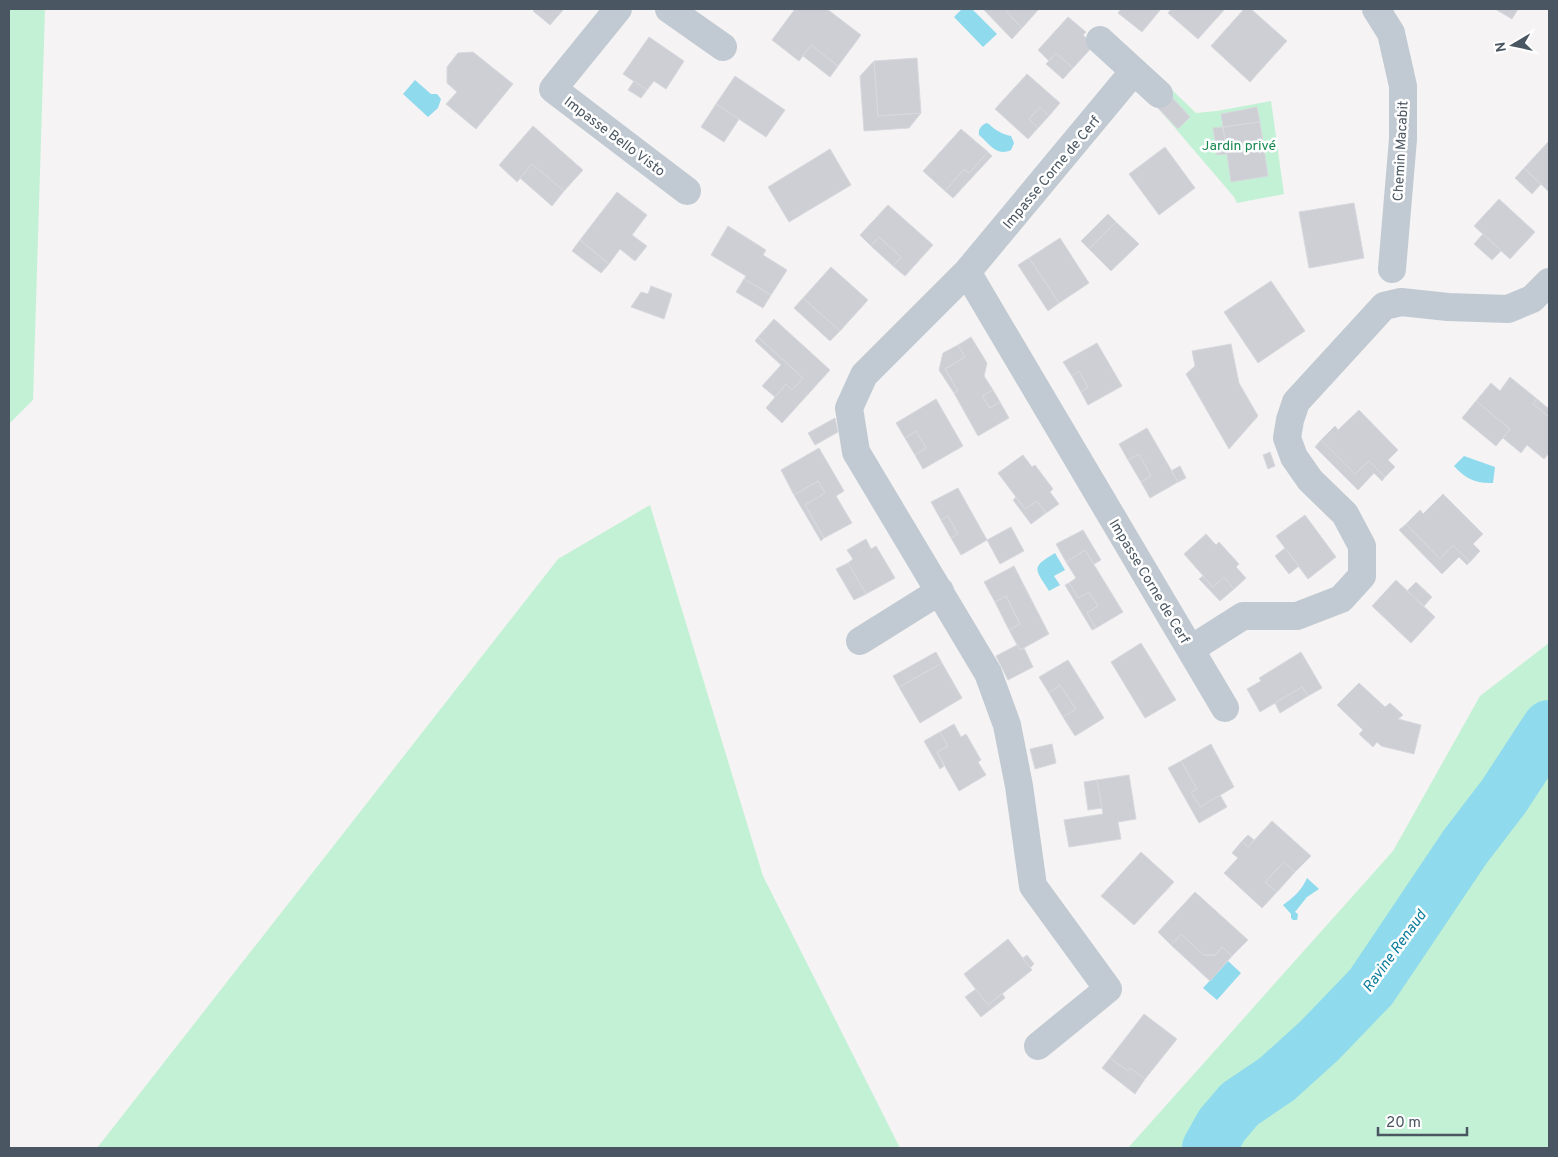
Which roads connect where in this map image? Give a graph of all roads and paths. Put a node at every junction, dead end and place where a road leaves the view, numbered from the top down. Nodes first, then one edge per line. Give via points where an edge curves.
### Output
1 (618, 9) edge
2 (669, 9) edge
3 (1376, 9) edge
4 (1100, 40) dead end
5 (723, 47) dead end
6 (1134, 71) junction
7 (1160, 94) dead end
8 (687, 191) dead end
9 (1392, 269) dead end
10 (967, 272) junction
11 (1549, 282) edge
12 (940, 591) junction
13 (860, 640) dead end
14 (1191, 650) junction
15 (1225, 708) dead end
16 (1038, 1046) dead end

1 - 8 street, Impasse Bello Visto via 553,89
2 - 5 street
3 - 9 street, Chemin Macabit via 1391,33 1403,86 1403,139
4 - 6 street
6 - 7 street
6 - 10 street, Impasse Corne de Cerf
10 - 12 street, Impasse Corne de Cerf via 864,375 849,408 856,452
10 - 14 street, Impasse Corne de Cerf
11 - 14 street, Impasse Corne de Cerf via 1532,299 1508,309 1401,302 1384,306 1296,402 1287,438 1294,457 1310,480 1345,514 1362,546 1362,576 1341,599 1298,616 1243,616
12 - 13 street
12 - 16 street, Impasse Corne de Cerf via 988,673 1007,725 1033,886 1108,989
14 - 15 street

